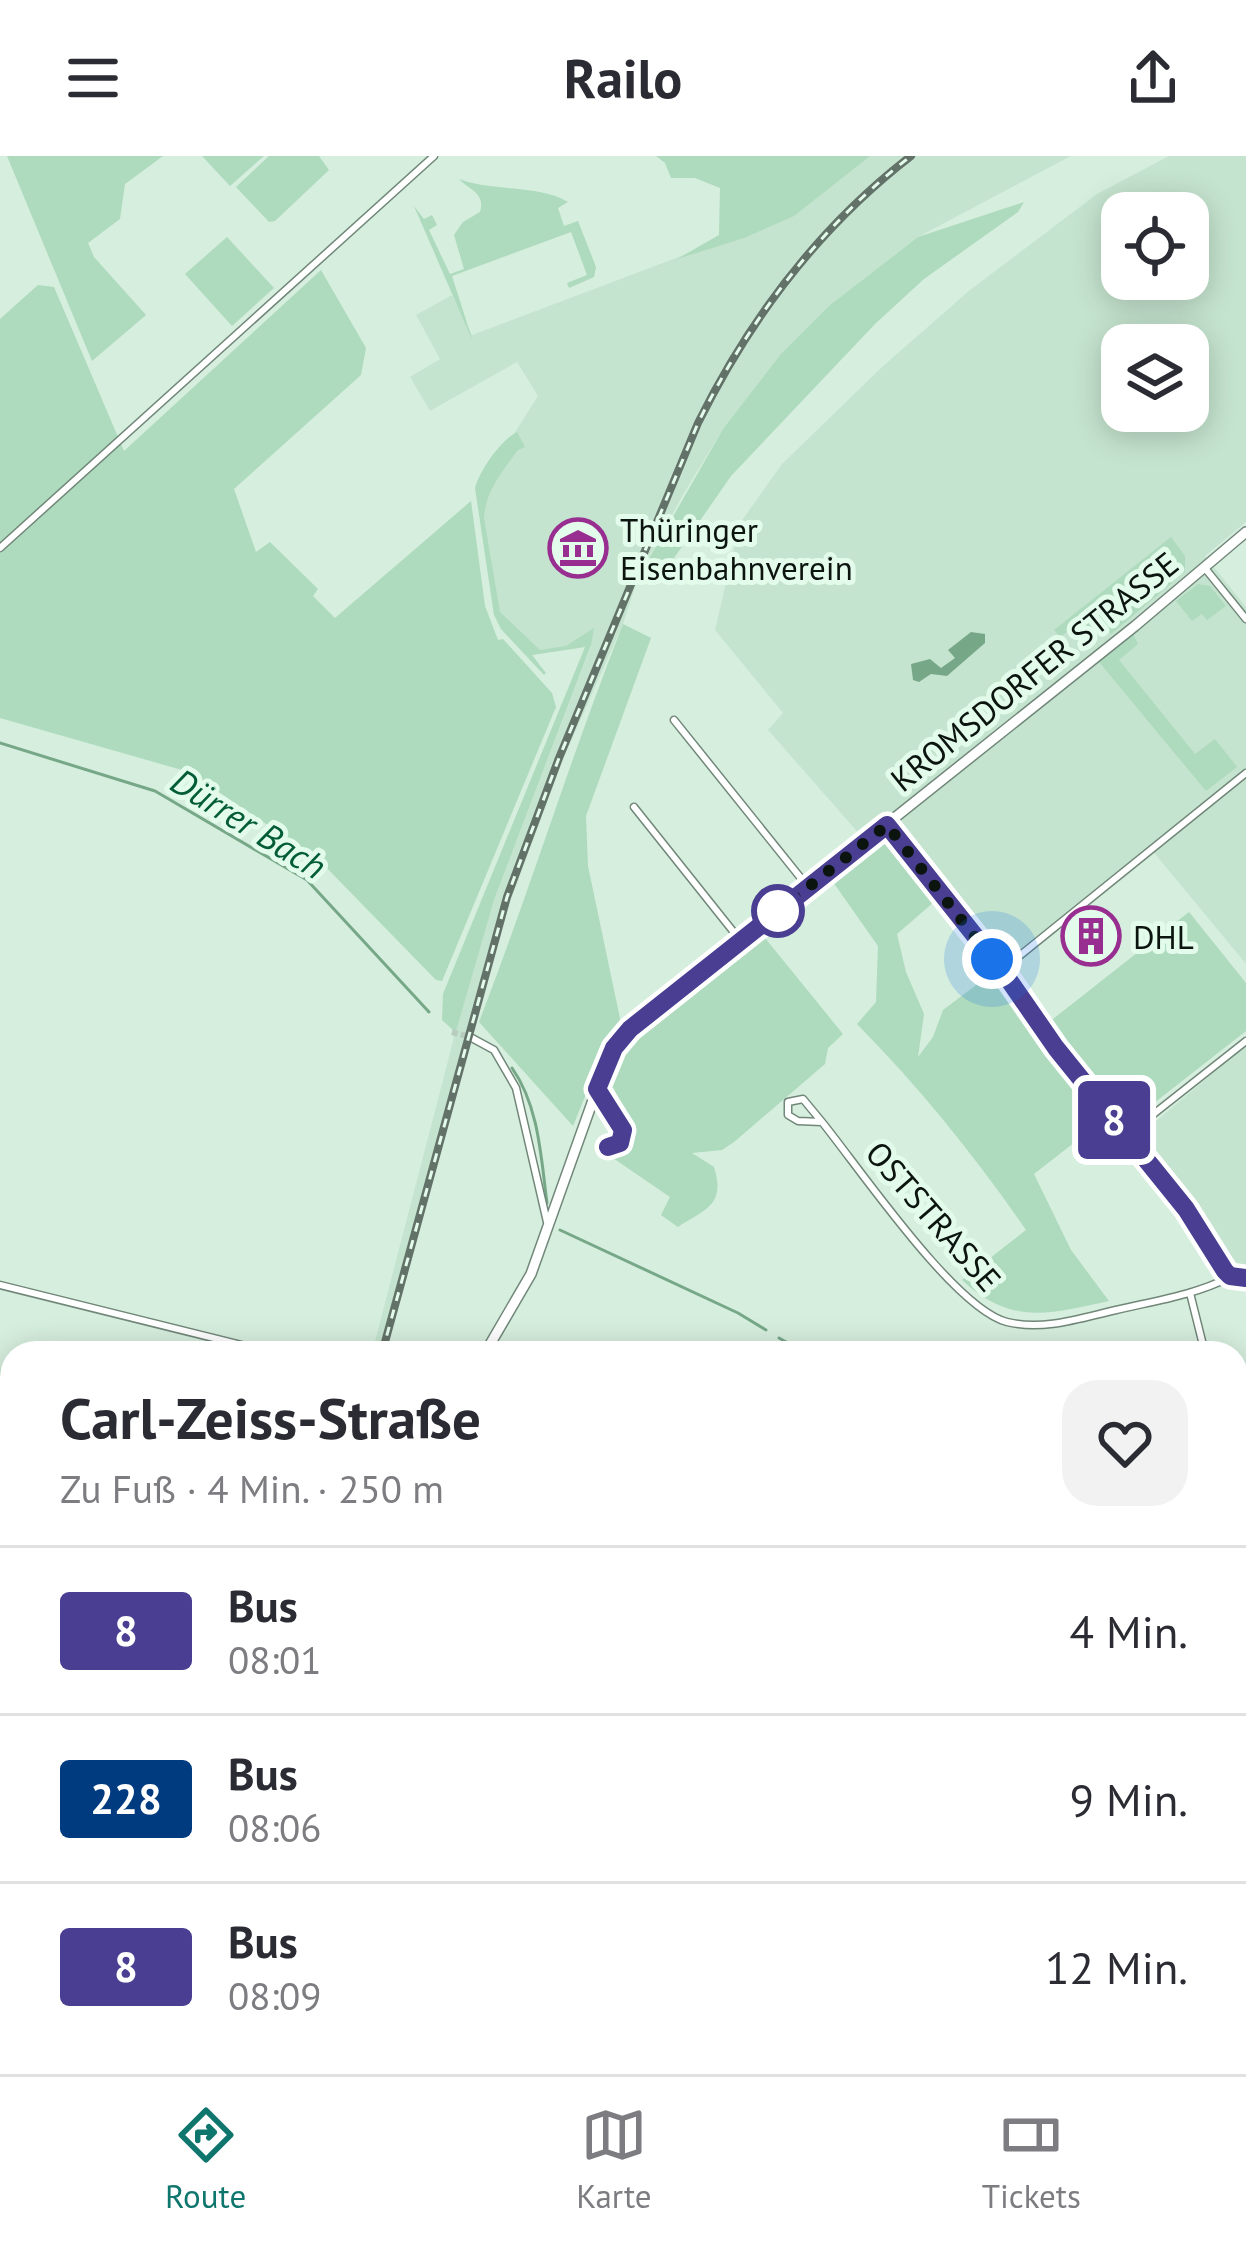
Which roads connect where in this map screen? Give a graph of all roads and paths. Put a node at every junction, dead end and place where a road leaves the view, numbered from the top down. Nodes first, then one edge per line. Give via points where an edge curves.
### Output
1 (434, 156) edge
2 (1246, 532) edge
3 (0, 548) edge
4 (1204, 567) junction
5 (1246, 619) edge
6 (674, 720) dead end
7 (1246, 773) edge
8 (634, 807) dead end
9 (887, 825) junction
10 (808, 887) junction
11 (740, 940) junction
12 (1002, 970) junction
13 (470, 1037) tunnel mouth
14 (1243, 1044) edge
15 (822, 1122) junction
16 (1127, 1135) junction
17 (549, 1225) junction
18 (1230, 1276) junction
19 (1246, 1278) edge
20 (0, 1285) edge
21 (1190, 1293) junction
22 (226, 1341) edge
23 (492, 1341) edge
24 (1202, 1341) edge

1 - 3 street
2 - 4 street, KROMSDORFER STRASSE
4 - 5 street
4 - 9 street, KROMSDORFER STRASSE
6 - 10 street
7 - 12 street
8 - 11 street
9 - 10 street, KROMSDORFER STRASSE
9 - 12 street
10 - 11 street, KROMSDORFER STRASSE
11 - 17 street, KROMSDORFER STRASSE via 614,1048
12 - 16 street
13 - 17 street via 494,1050 516,1088
14 - 16 street
15 - 15 street, OSTSTRASSE via 803,1099 788,1102 793,1119
15 - 21 street, OSTSTRASSE via 951,1283 992,1317 1056,1324
16 - 18 street
17 - 23 street
18 - 19 street
18 - 21 street, OSTSTRASSE
20 - 22 street
21 - 24 street

